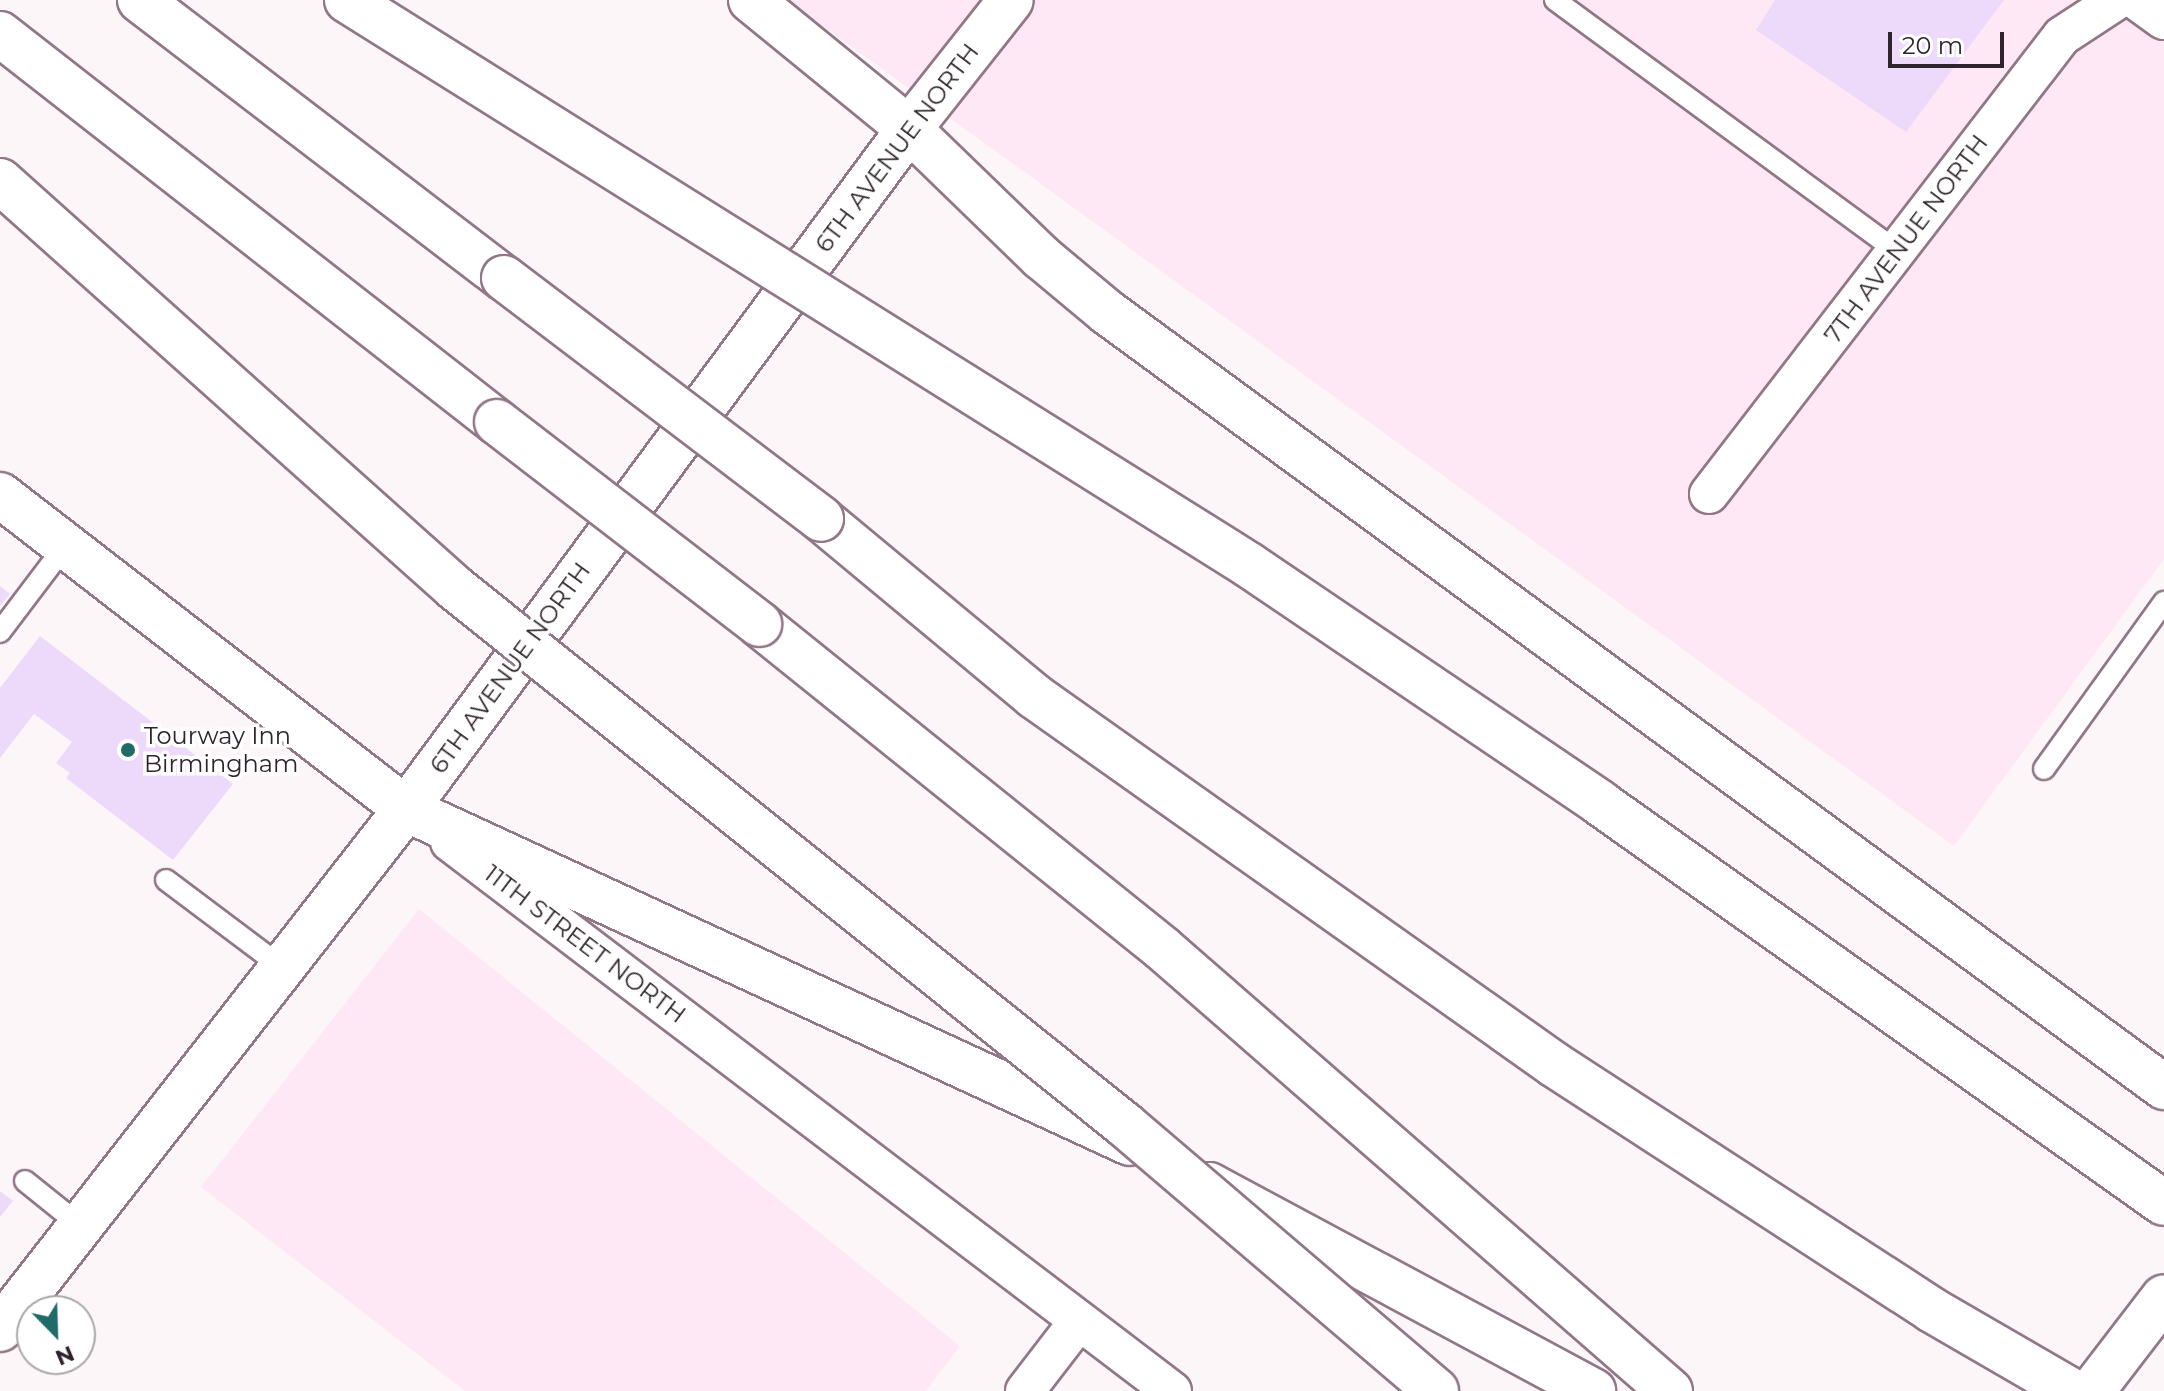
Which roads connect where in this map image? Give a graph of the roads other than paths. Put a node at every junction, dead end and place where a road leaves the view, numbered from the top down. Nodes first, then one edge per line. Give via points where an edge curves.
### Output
1 (347, 0) edge
2 (751, 0) edge
3 (1011, 0) edge
4 (1555, 0) edge
5 (2117, 0) edge
6 (2141, 0) edge
7 (141, 1) edge
8 (2164, 17) edge
9 (0, 34) edge
10 (909, 129) junction
11 (0, 181) edge
12 (1897, 251) junction
13 (1709, 494) dead end
14 (0, 495) edge
15 (65, 546) junction
16 (2164, 602) edge
17 (0, 632) edge
18 (2044, 769) dead end
19 (406, 809) junction
20 (166, 880) dead end
21 (283, 968) junction
22 (2164, 1087) edge
23 (25, 1181) dead end
24 (2164, 1203) edge
25 (81, 1226) junction
26 (2164, 1297) edge
27 (1079, 1321) junction
28 (0, 1329) edge
29 (1025, 1391) edge
30 (1172, 1391) edge
31 (1436, 1391) edge
32 (1593, 1391) edge
33 (1670, 1391) edge
34 (2072, 1391) edge
35 (2092, 1391) edge

1 - 24 main road, bridge via 1249,565 1587,795
2 - 10 main road
3 - 10 main road, 6TH AVENUE NORTH
4 - 12 lane
5 - 12 street, 7TH AVENUE NORTH via 2062,36
6 - 8 main road
7 - 34 main road, bridge via 821,519 1047,705 1641,1124 1932,1310
9 - 33 main road, bridge via 759,624 1162,948
10 - 19 main road, 6TH AVENUE NORTH
10 - 22 main road via 1041,257 1107,312
11 - 31 main road, bridge via 455,588 1125,1125
12 - 13 street, 7TH AVENUE NORTH
14 - 15 main road, 11TH STREET NORTH
15 - 17 lane
15 - 19 main road, 11TH STREET NORTH
16 - 18 lane
19 - 21 main road, 6TH AVENUE NORTH
19 - 27 street, 11TH STREET NORTH
19 - 32 main road via 1074,1113
20 - 21 lane
21 - 25 main road, 6TH AVENUE NORTH
23 - 25 lane
25 - 28 main road, 6TH AVENUE NORTH
26 - 35 main road
27 - 29 street
27 - 30 street, 11TH STREET NORTH

